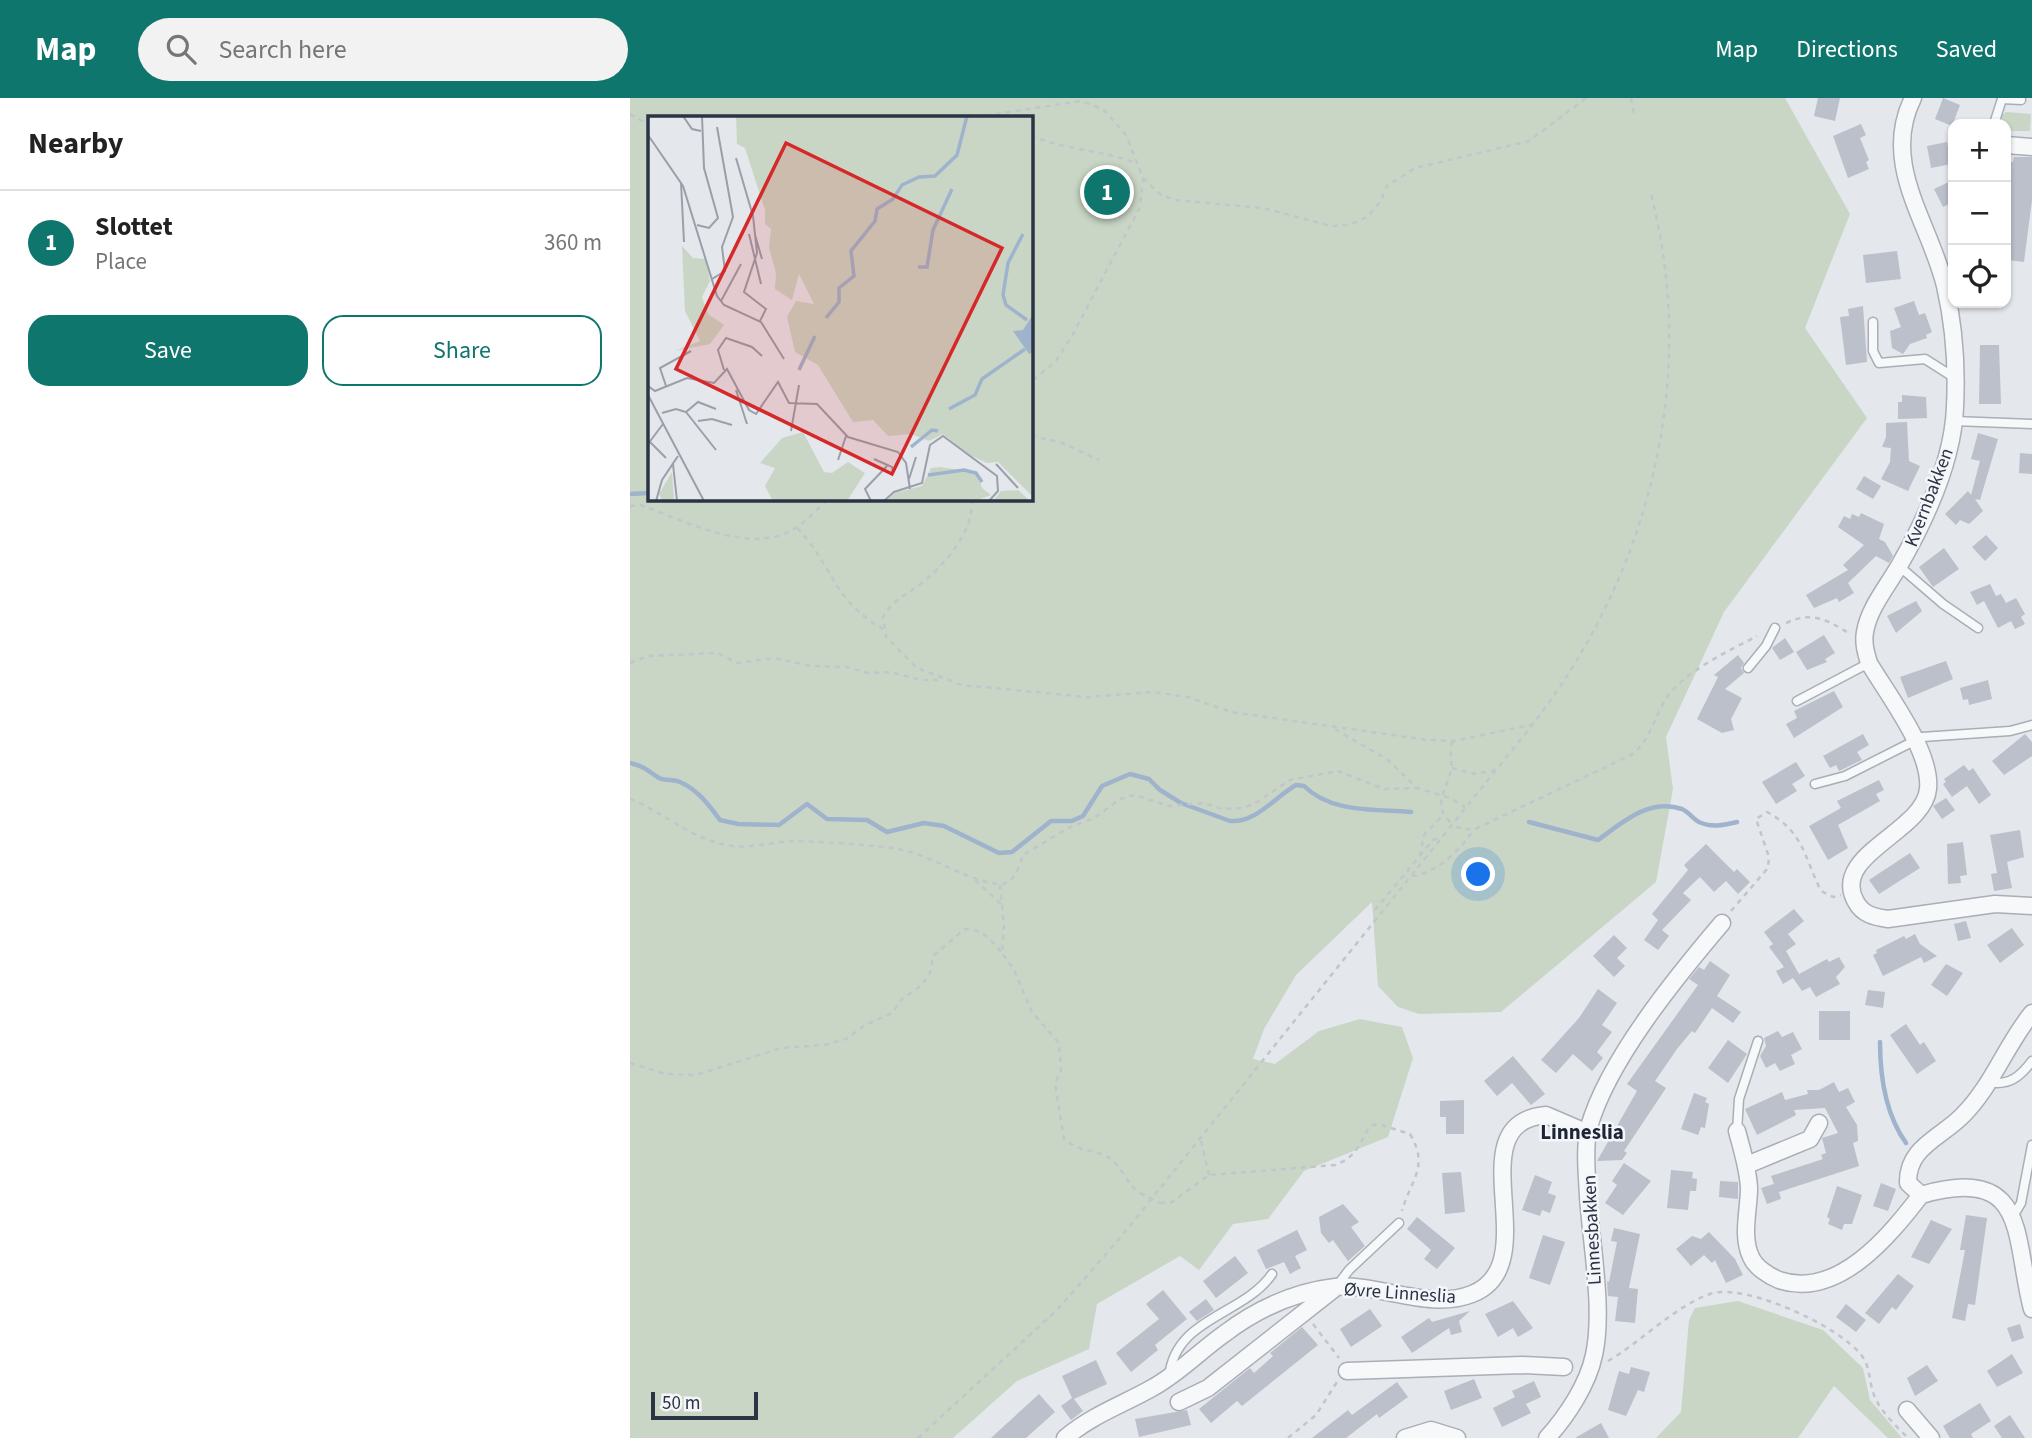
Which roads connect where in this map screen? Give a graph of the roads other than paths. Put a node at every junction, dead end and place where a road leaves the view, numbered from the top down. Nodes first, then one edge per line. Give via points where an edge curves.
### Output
1 (1913, 98) edge
2 (2021, 100) dead end
3 (1996, 119) edge
4 (2011, 145) edge
5 (2032, 147) edge
6 (1872, 322) dead end
7 (1955, 378) junction
8 (1954, 421) junction
9 (2032, 424) edge
10 (1899, 566) junction
11 (1775, 628) road end
12 (1978, 628) dead end
13 (1869, 663) junction
14 (1748, 668) dead end
15 (1797, 701) dead end
16 (2032, 725) edge
17 (1914, 740) junction
18 (1815, 784) dead end
19 (2032, 906) edge
20 (1722, 923) road end
21 (2032, 1013) edge
22 (1758, 1041) dead end
23 (2032, 1061) edge
24 (1988, 1083) junction
25 (1819, 1123) dead end
26 (1737, 1131) joint
27 (1588, 1133) junction
28 (2032, 1145) edge
29 (1747, 1165) junction
30 (1922, 1195) junction
31 (2014, 1215) junction
32 (1399, 1223) road end
33 (1272, 1273) dead end
34 (1336, 1287) junction
35 (2032, 1309) edge
36 (1564, 1367) joint
37 (1347, 1371) road end
38 (1588, 1372) junction
39 (1169, 1377) junction
40 (1179, 1402) dead end
41 (1907, 1410) dead end
42 (1065, 1438) edge
43 (1405, 1438) edge
44 (1457, 1438) edge
45 (1547, 1438) edge
46 (1931, 1438) edge

1 - 7 street, Kvernbakken via 1902,135 1902,161 1945,288
2 - 3 lane via 2002,99
4 - 5 street
6 - 7 lane via 1873,351 1879,363 1925,359
7 - 8 street, Kvernbakken
8 - 9 lane
8 - 10 street, Kvernbakken via 1940,478
10 - 12 lane
10 - 13 street, Kvernbakken via 1865,632
11 - 14 lane
13 - 15 lane
13 - 17 street, Kvernbakken
16 - 17 lane
17 - 18 lane via 1846,776
17 - 19 street, Kvernbakken via 1929,786 1926,801 1852,874 1851,894 1858,907 1872,917 1888,919 1995,904
20 - 27 street, Linnesbakken via 1639,1032 1602,1097
21 - 24 street
22 - 26 lane via 1739,1099
23 - 24 lane via 2012,1080
24 - 30 street via 1964,1115 1912,1159 1908,1182
25 - 29 street via 1810,1139
26 - 29 street
27 - 34 street, Øvre Linneslia via 1546,1115 1521,1124 1510,1135 1502,1163 1504,1258 1482,1289 1449,1298
27 - 38 street, Linnesbakken via 1596,1333
28 - 31 lane via 2021,1203
29 - 30 street via 1751,1257 1772,1278 1784,1282 1817,1281 1856,1264
30 - 31 street via 1979,1188 2001,1200
31 - 35 street
32 - 34 lane
33 - 39 lane via 1256,1292 1194,1329 1173,1356
34 - 39 street, Øvre Linneslia via 1301,1294 1254,1314
34 - 40 street via 1208,1388
36 - 37 street
36 - 38 lane
38 - 45 street, Linnesbakken
39 - 42 street, Øvre Linneslia via 1092,1418
41 - 46 street
43 - 44 street via 1431,1430

